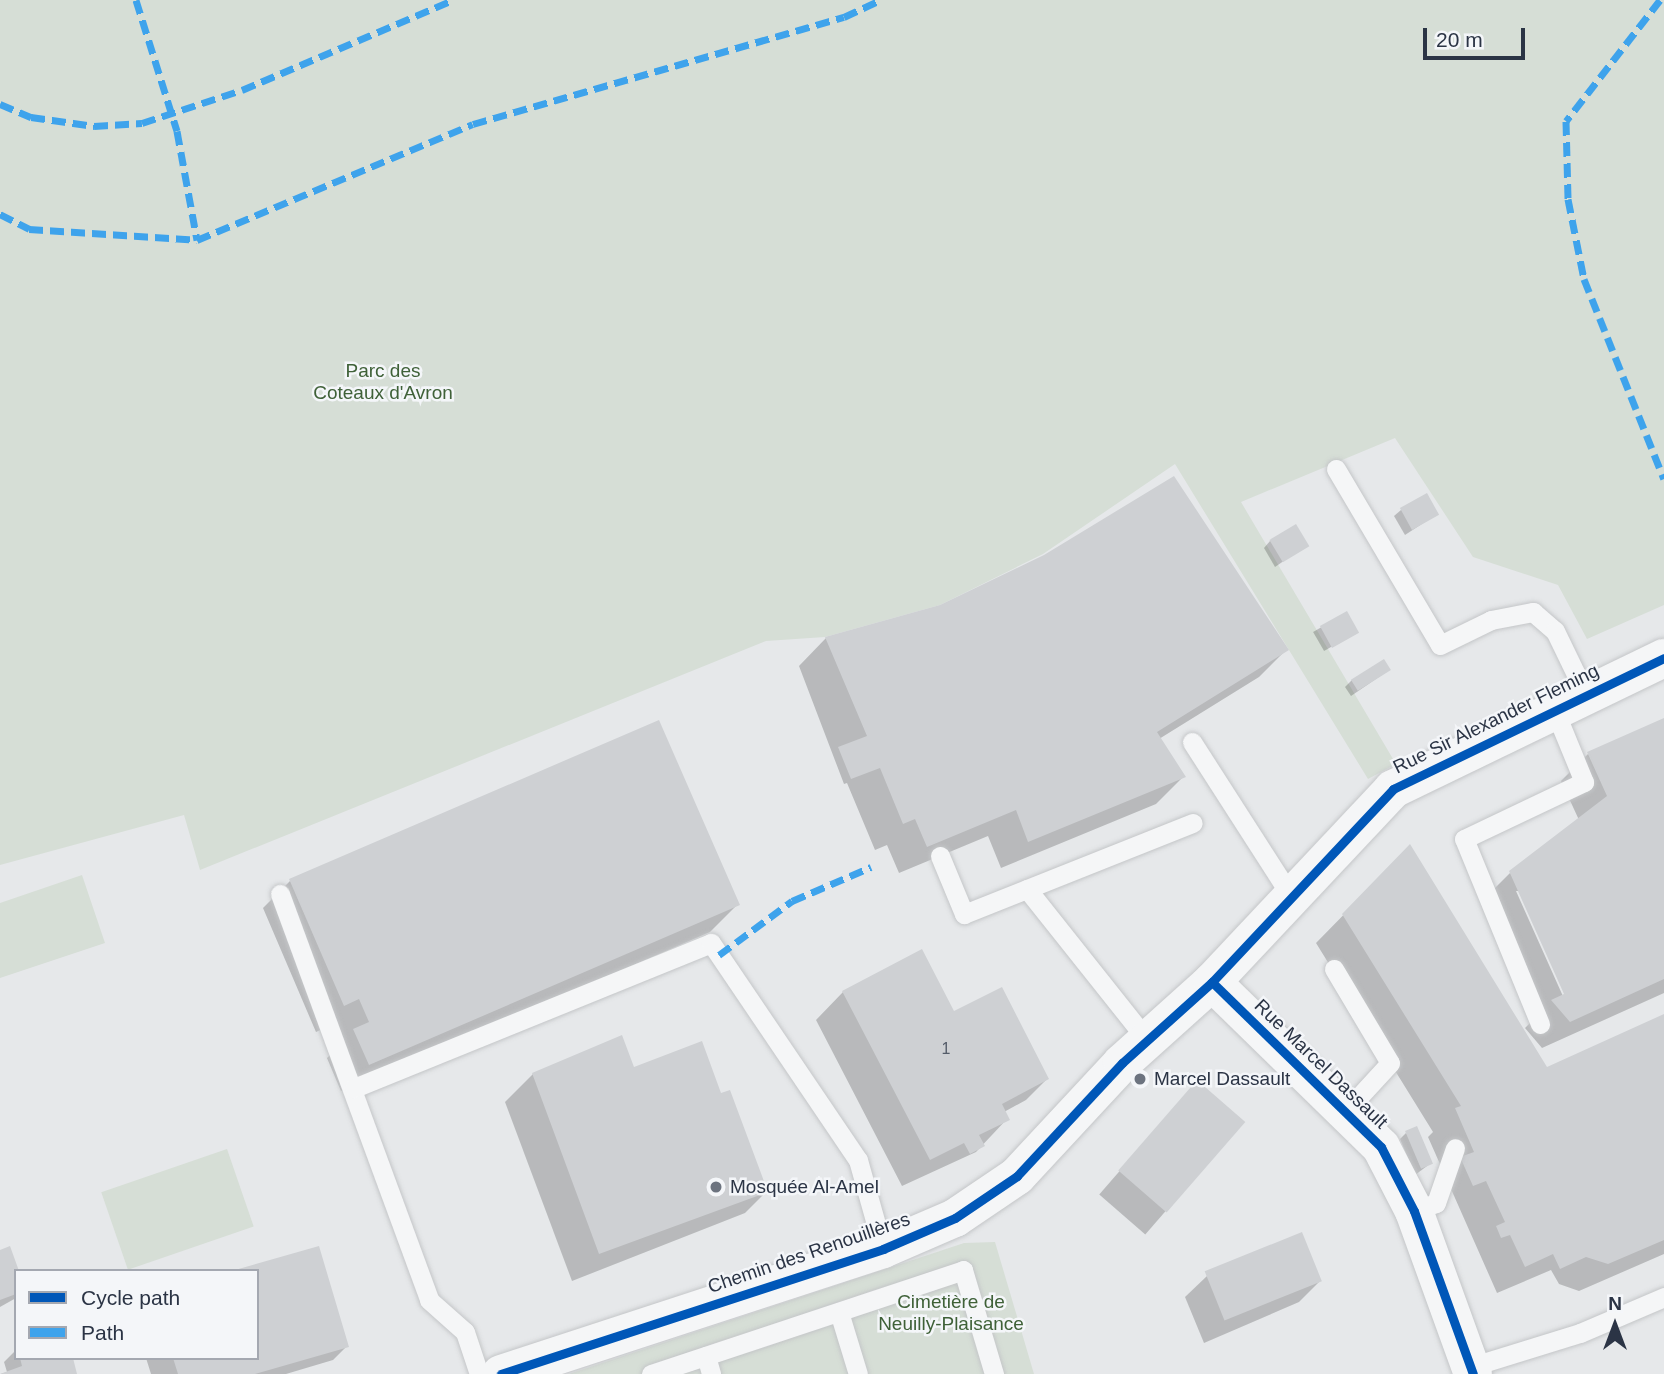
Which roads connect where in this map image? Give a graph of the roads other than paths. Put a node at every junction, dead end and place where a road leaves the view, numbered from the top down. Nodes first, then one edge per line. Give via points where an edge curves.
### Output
1 (1336, 469) dead end
2 (1664, 658) edge
3 (1570, 702) junction
4 (1192, 742) dead end
5 (1193, 823) dead end
6 (940, 856) dead end
7 (1027, 889) junction
8 (280, 894) dead end
9 (1291, 896) junction
10 (1334, 969) dead end
11 (1212, 982) junction
12 (1540, 1024) dead end
13 (1148, 1041) junction
14 (354, 1088) junction
15 (1345, 1112) junction
16 (1455, 1148) dead end
17 (1414, 1211) junction
18 (883, 1249) junction
19 (1664, 1297) edge
20 (839, 1312) junction
21 (708, 1365) edge
22 (1472, 1371) edge
23 (479, 1374) edge
24 (501, 1374) edge
25 (651, 1374) edge
26 (858, 1374) edge
27 (994, 1374) edge

1 - 3 lane via 1440,645 1491,620 1533,612 1555,631
2 - 3 street, Rue Sir Alexander Fleming
3 - 9 street, Rue Sir Alexander Fleming via 1392,789
3 - 12 lane via 1584,782 1464,839
4 - 9 lane
5 - 7 lane
6 - 7 lane via 964,914
7 - 13 lane
8 - 14 lane
9 - 11 street, Rue Sir Alexander Fleming
10 - 15 lane via 1390,1063
11 - 13 street, Chemin des Renouillères
11 - 15 street, Rue Marcel Dassault
13 - 18 street, Chemin des Renouillères via 1017,1176 955,1218
14 - 18 lane via 711,943 858,1160
14 - 23 lane via 429,1300 465,1332
15 - 17 street, Rue Marcel Dassault via 1381,1147
16 - 17 lane via 1437,1203
17 - 22 street, Rue Marcel Dassault
18 - 24 street, Chemin des Renouillères
19 - 22 lane
20 - 21 lane
20 - 26 lane
20 - 27 lane via 962,1269
21 - 25 lane

